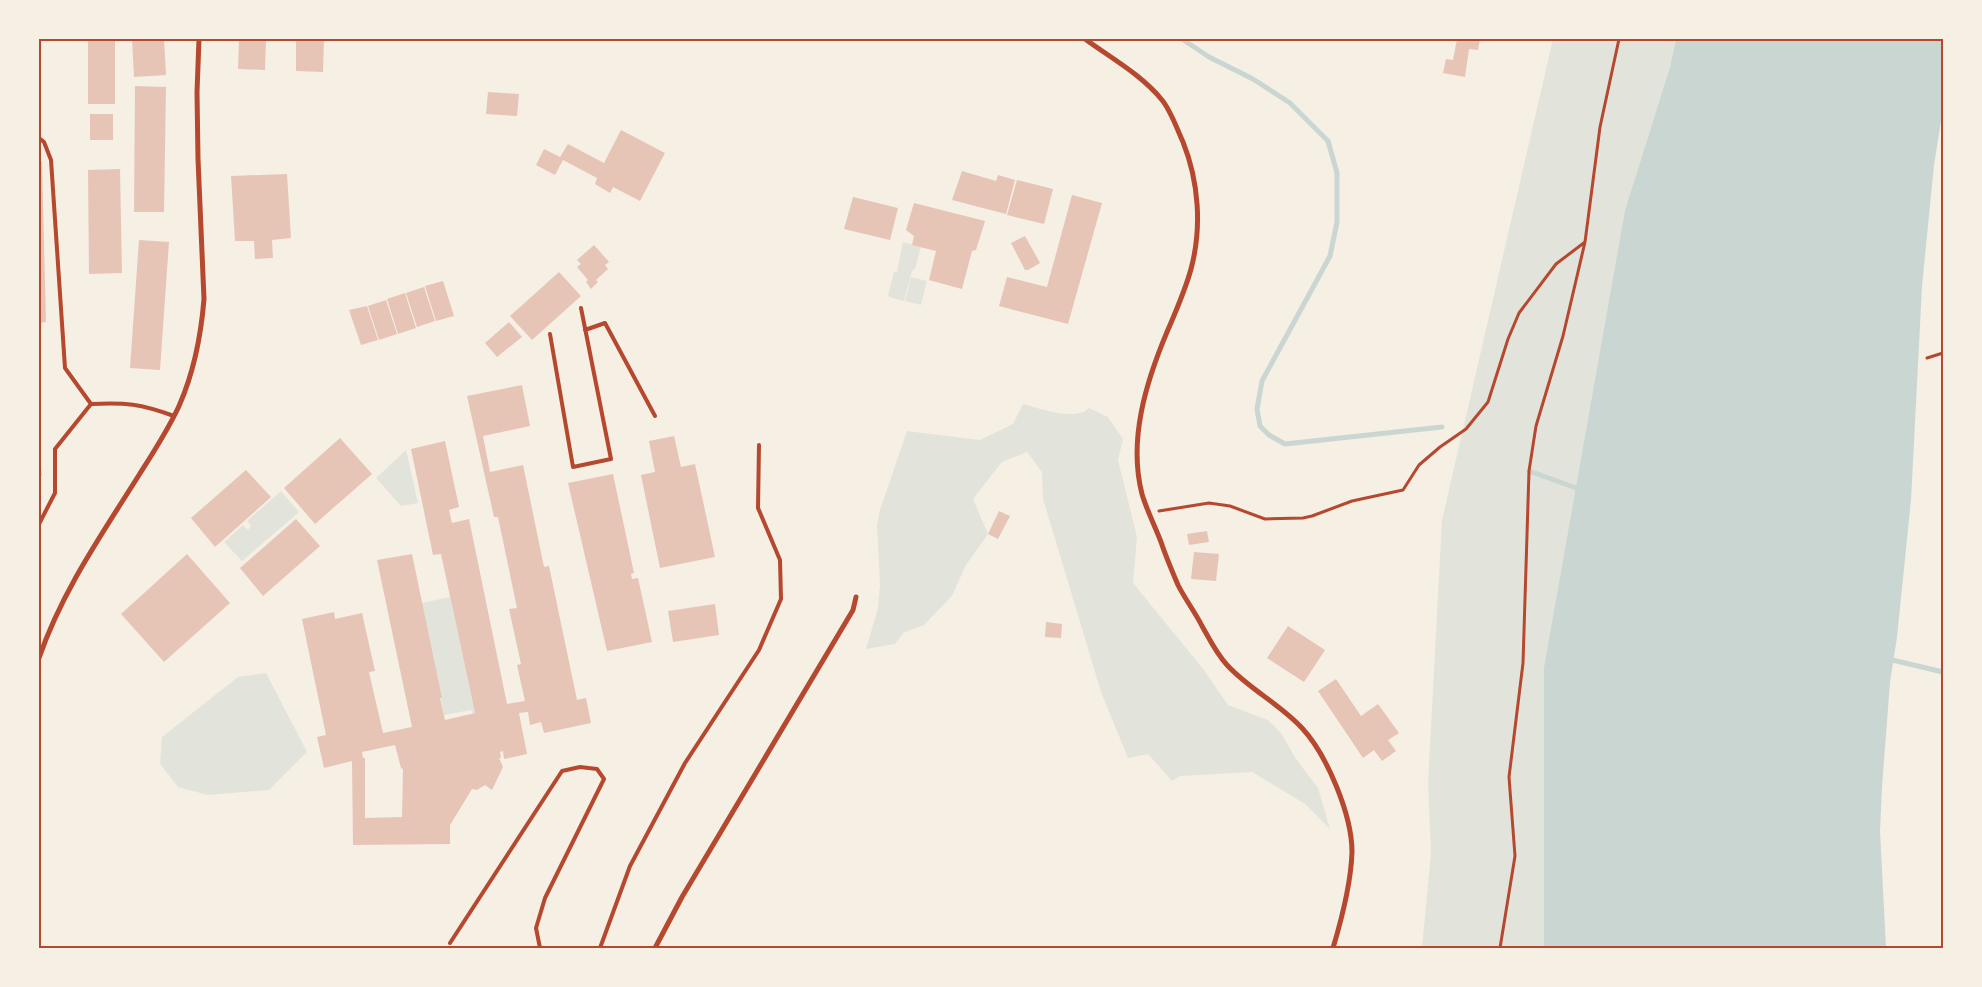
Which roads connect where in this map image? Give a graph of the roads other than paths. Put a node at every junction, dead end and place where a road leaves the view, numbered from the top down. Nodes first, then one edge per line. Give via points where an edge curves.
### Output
1 (199, 39) edge
2 (1085, 39) edge
3 (39, 138) edge
4 (581, 308) dead end
5 (585, 330) junction
6 (550, 334) dead end
7 (91, 404) junction
8 (174, 416) junction
9 (656, 416) dead end
10 (759, 446) dead end
11 (39, 524) edge
12 (856, 597) dead end
13 (39, 658) edge
14 (450, 943) dead end
15 (540, 948) edge
16 (600, 948) edge
17 (655, 948) edge
18 (1333, 948) edge

1 - 8 street via 198,159 204,299 190,376
2 - 18 street via 1138,77 1164,102 1188,154 1194,178 1197,229 1191,268 1150,380 1136,453 1138,474 1149,513 1178,587 1216,651 1250,687 1303,729 1327,766 1352,844 1350,878
3 - 7 lane via 51,160 66,368
4 - 5 lane
5 - 6 lane via 611,459 573,467
5 - 9 lane via 605,323
7 - 8 lane via 121,402
7 - 11 lane via 55,449 55,492
8 - 13 street via 71,584
10 - 16 lane via 758,508 780,560 781,599 758,650 685,763 630,866
12 - 17 street via 853,610
14 - 15 lane via 562,771 580,767 597,769 604,779 545,898 536,928

